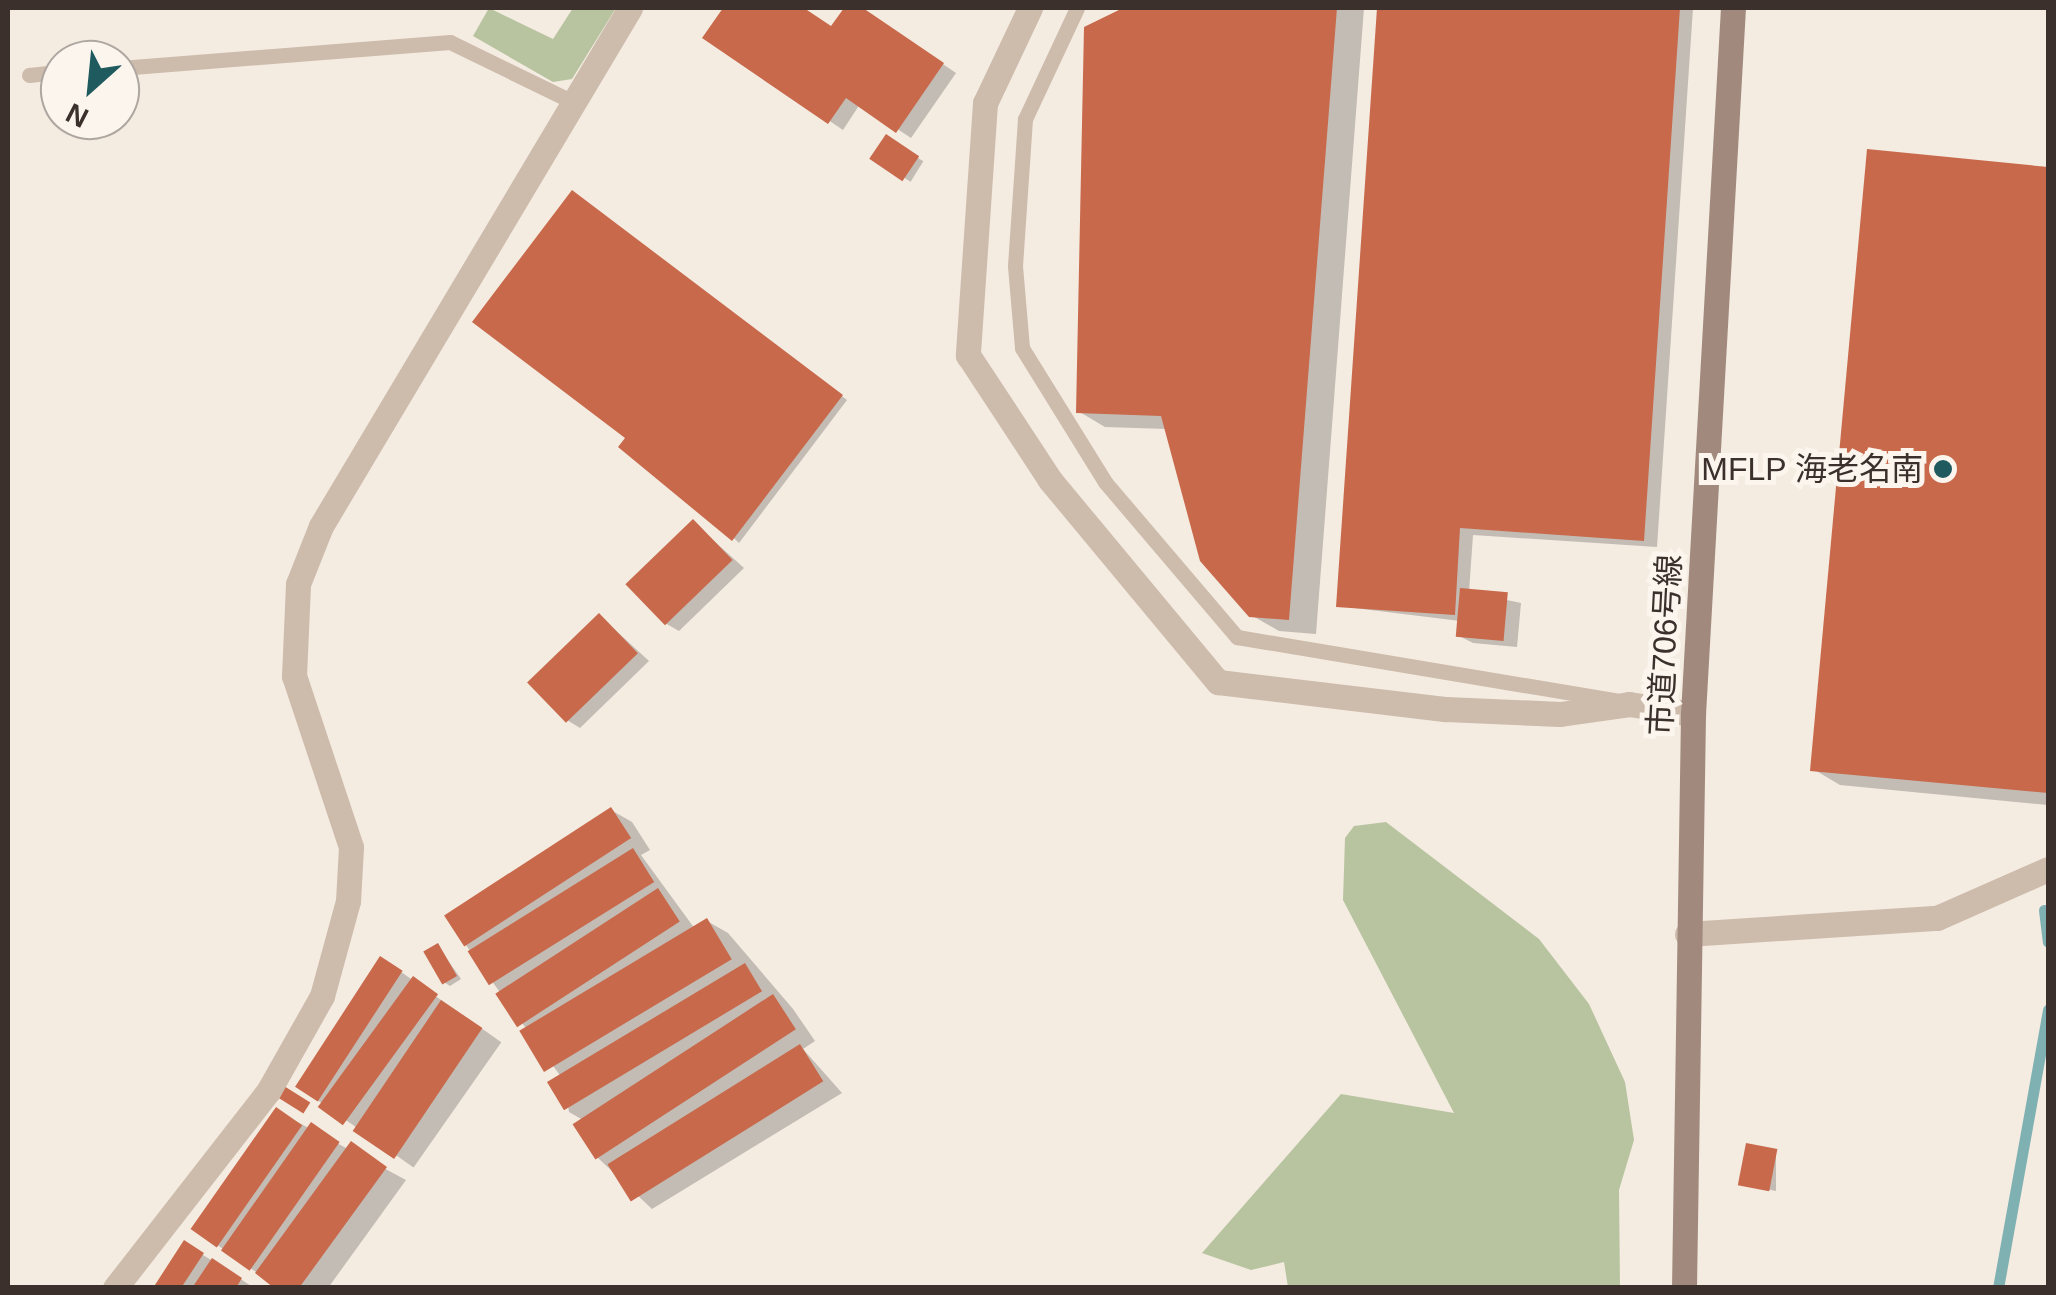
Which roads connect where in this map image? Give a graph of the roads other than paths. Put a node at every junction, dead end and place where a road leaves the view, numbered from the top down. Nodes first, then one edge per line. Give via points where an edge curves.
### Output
1 (630, 8) edge
2 (1030, 8) edge
3 (1077, 8) edge
4 (1733, 8) edge
5 (140, 66) edge
6 (40, 74) edge
7 (29, 75) dead end
8 (573, 102) junction
9 (1628, 704) junction
10 (1693, 714) junction
11 (2048, 870) edge
12 (1687, 934) junction
13 (116, 1288) edge
14 (1684, 1288) edge

1 - 8 street
2 - 9 street via 985,104 968,355 1050,480 1218,682 1465,710 1560,714
3 - 9 lane via 1025,119 1015,266 1022,348 1104,482 1237,638
4 - 10 street, 市道706号線
5 - 8 lane via 450,42
6 - 7 lane
8 - 13 street via 408,372 298,584 294,676 351,847 348,902 322,996 269,1090
9 - 10 street
10 - 12 street, 市道706号線
11 - 12 street via 1937,918
12 - 14 street, 市道706号線

